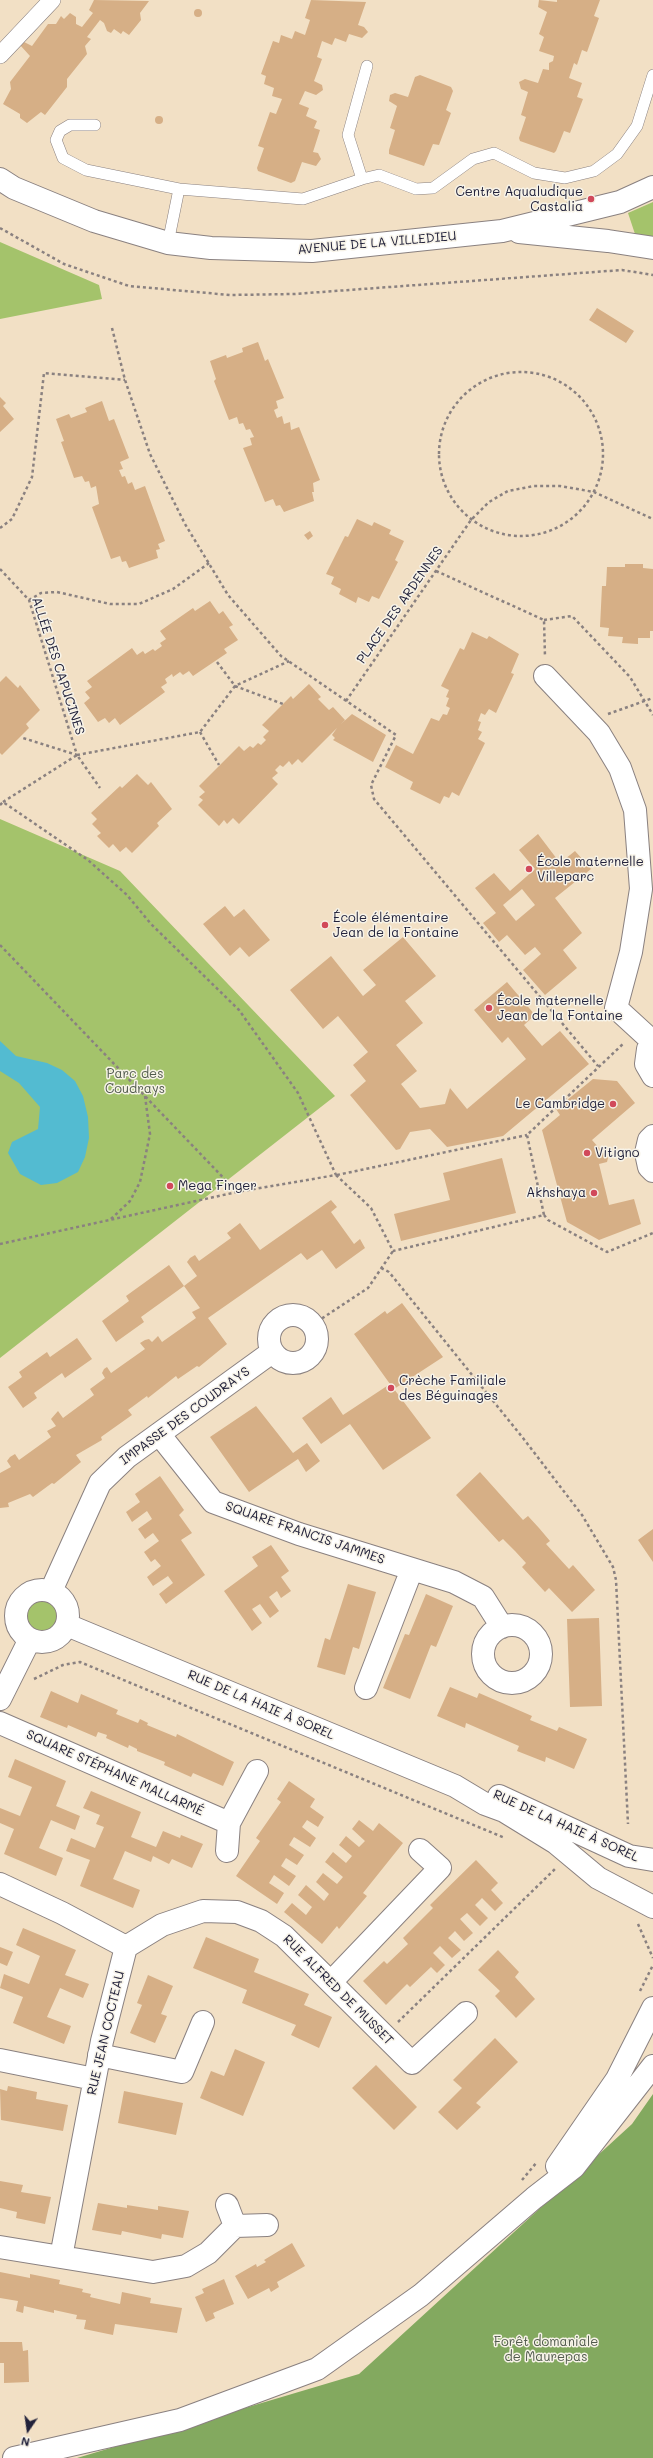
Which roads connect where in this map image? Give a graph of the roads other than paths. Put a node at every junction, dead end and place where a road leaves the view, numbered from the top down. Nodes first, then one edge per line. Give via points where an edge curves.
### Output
1 (52, 0) edge
2 (0, 56) edge
3 (367, 66) dead end
4 (653, 75) edge
5 (95, 125) dead end
6 (362, 178) junction
7 (0, 179) edge
8 (653, 186) edge
9 (179, 189) junction
10 (502, 231) junction
11 (168, 243) junction
12 (653, 248) edge
13 (545, 676) road end
14 (648, 1038) edge
15 (653, 1076) edge
16 (653, 1136) edge
17 (653, 1171) edge
18 (272, 1352) junction
19 (159, 1434) junction
20 (412, 1569) junction
21 (52, 1591) junction
22 (9, 1603) edge
23 (67, 1625) junction
24 (502, 1627) dead end
25 (30, 1639) junction
26 (366, 1688) dead end
27 (0, 1699) edge
28 (0, 1723) edge
29 (257, 1771) dead end
30 (456, 1786) junction
31 (229, 1823) junction
32 (420, 1850) dead end
33 (227, 1851) dead end
34 (653, 1860) edge
35 (0, 1884) edge
36 (645, 1914) edge
37 (126, 1947) junction
38 (331, 1982) junction
39 (645, 2003) edge
40 (466, 2014) dead end
41 (203, 2022) dead end
42 (99, 2055) junction
43 (0, 2060) edge
44 (653, 2066) edge
45 (94, 2079) junction
46 (527, 2190) junction
47 (227, 2205) dead end
48 (267, 2225) dead end
49 (235, 2226) junction
50 (0, 2247) edge
51 (61, 2257) junction
52 (14, 2458) edge

1 - 2 street
3 - 6 lane via 348,136
4 - 6 lane via 637,126 617,154 594,172 565,178 534,173 494,153 473,159 433,188 416,189 379,176
5 - 9 lane via 70,125 60,131 56,140 62,158 86,170
6 - 9 lane via 303,200
7 - 11 street, AVENUE DE LA VILLEDIEU via 14,188 94,221
8 - 10 street, AVENUE DE LA VILLEDIEU via 620,202
9 - 11 lane
10 - 11 street, AVENUE DE LA VILLEDIEU via 312,251 211,248
10 - 12 street, AVENUE DE LA VILLEDIEU
13 - 14 street via 593,727 620,768 636,810 641,889 631,952 616,1008
14 - 15 street via 646,1064
16 - 17 street via 649,1140 646,1153 649,1167
18 - 18 street via 270,1330 279,1319 300,1316 312,1325 317,1339 312,1354 306,1360 292,1364 284,1362
18 - 19 street, IMPASSE DES COUDRAYS
19 - 20 street, SQUARE FRANCIS JAMMES via 213,1502 299,1534
19 - 21 street, IMPASSE DES COUDRAYS via 127,1457 100,1483
20 - 24 street, SQUARE FRANCIS JAMMES via 454,1582 483,1597
20 - 26 street
21 - 22 street via 32,1592 22,1599
21 - 23 street via 66,1605
22 - 25 street via 24,1635
23 - 25 street via 58,1637 52,1640 45,1642
23 - 30 street, RUE DE LA HAIE À SOREL
25 - 27 street
28 - 31 street, SQUARE STÉPHANE MALLARMÉ
29 - 31 street
30 - 34 street, RUE DE LA HAIE À SOREL via 491,1792 629,1856
30 - 36 street, RUE DE LA HAIE À SOREL via 543,1835
31 - 33 street
32 - 38 street via 440,1868
35 - 37 street
37 - 38 street, RUE ALFRED DE MUSSET via 162,1925 204,1911 237,1912 261,1921 284,1936
37 - 42 street, RUE JEAN COCTEAU
38 - 40 street, RUE ALFRED DE MUSSET via 412,2063
39 - 46 street via 617,2079
41 - 42 street via 182,2072
42 - 45 street, RUE JEAN COCTEAU
43 - 45 street
44 - 46 street via 574,2167
45 - 51 street, RUE JEAN COCTEAU
46 - 52 street via 421,2295 317,2369 180,2420
47 - 49 street
48 - 49 street
49 - 51 street via 208,2253 186,2266 173,2269 153,2272
50 - 51 street

